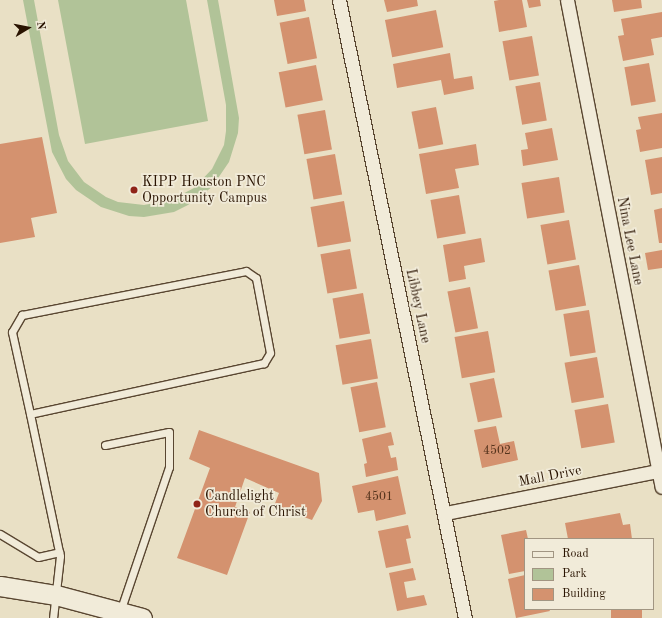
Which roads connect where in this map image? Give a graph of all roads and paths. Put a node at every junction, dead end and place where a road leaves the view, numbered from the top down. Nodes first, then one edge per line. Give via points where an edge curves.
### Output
1 (339, 0) edge
2 (567, 0) edge
3 (30, 414) junction
4 (105, 445) dead end
5 (660, 471) edge
6 (662, 487) edge
7 (445, 513) junction
8 (0, 534) edge
9 (59, 552) junction
10 (0, 586) edge
11 (56, 595) junction
12 (119, 612) junction
13 (53, 618) edge
14 (142, 618) edge
15 (465, 618) edge

1 - 7 street, Libbey Lane
2 - 5 street, Nina Lee Lane
3 - 3 lane via 12,332 22,315 246,271 256,278 270,353 264,363
3 - 9 lane
4 - 12 lane via 169,432 169,467
5 - 6 street, Nina Lee Lane
5 - 7 street, Mall Drive
7 - 15 street, Libbey Lane
8 - 9 lane via 38,557
9 - 11 lane
10 - 11 main road
11 - 12 main road
11 - 13 lane
12 - 14 main road

